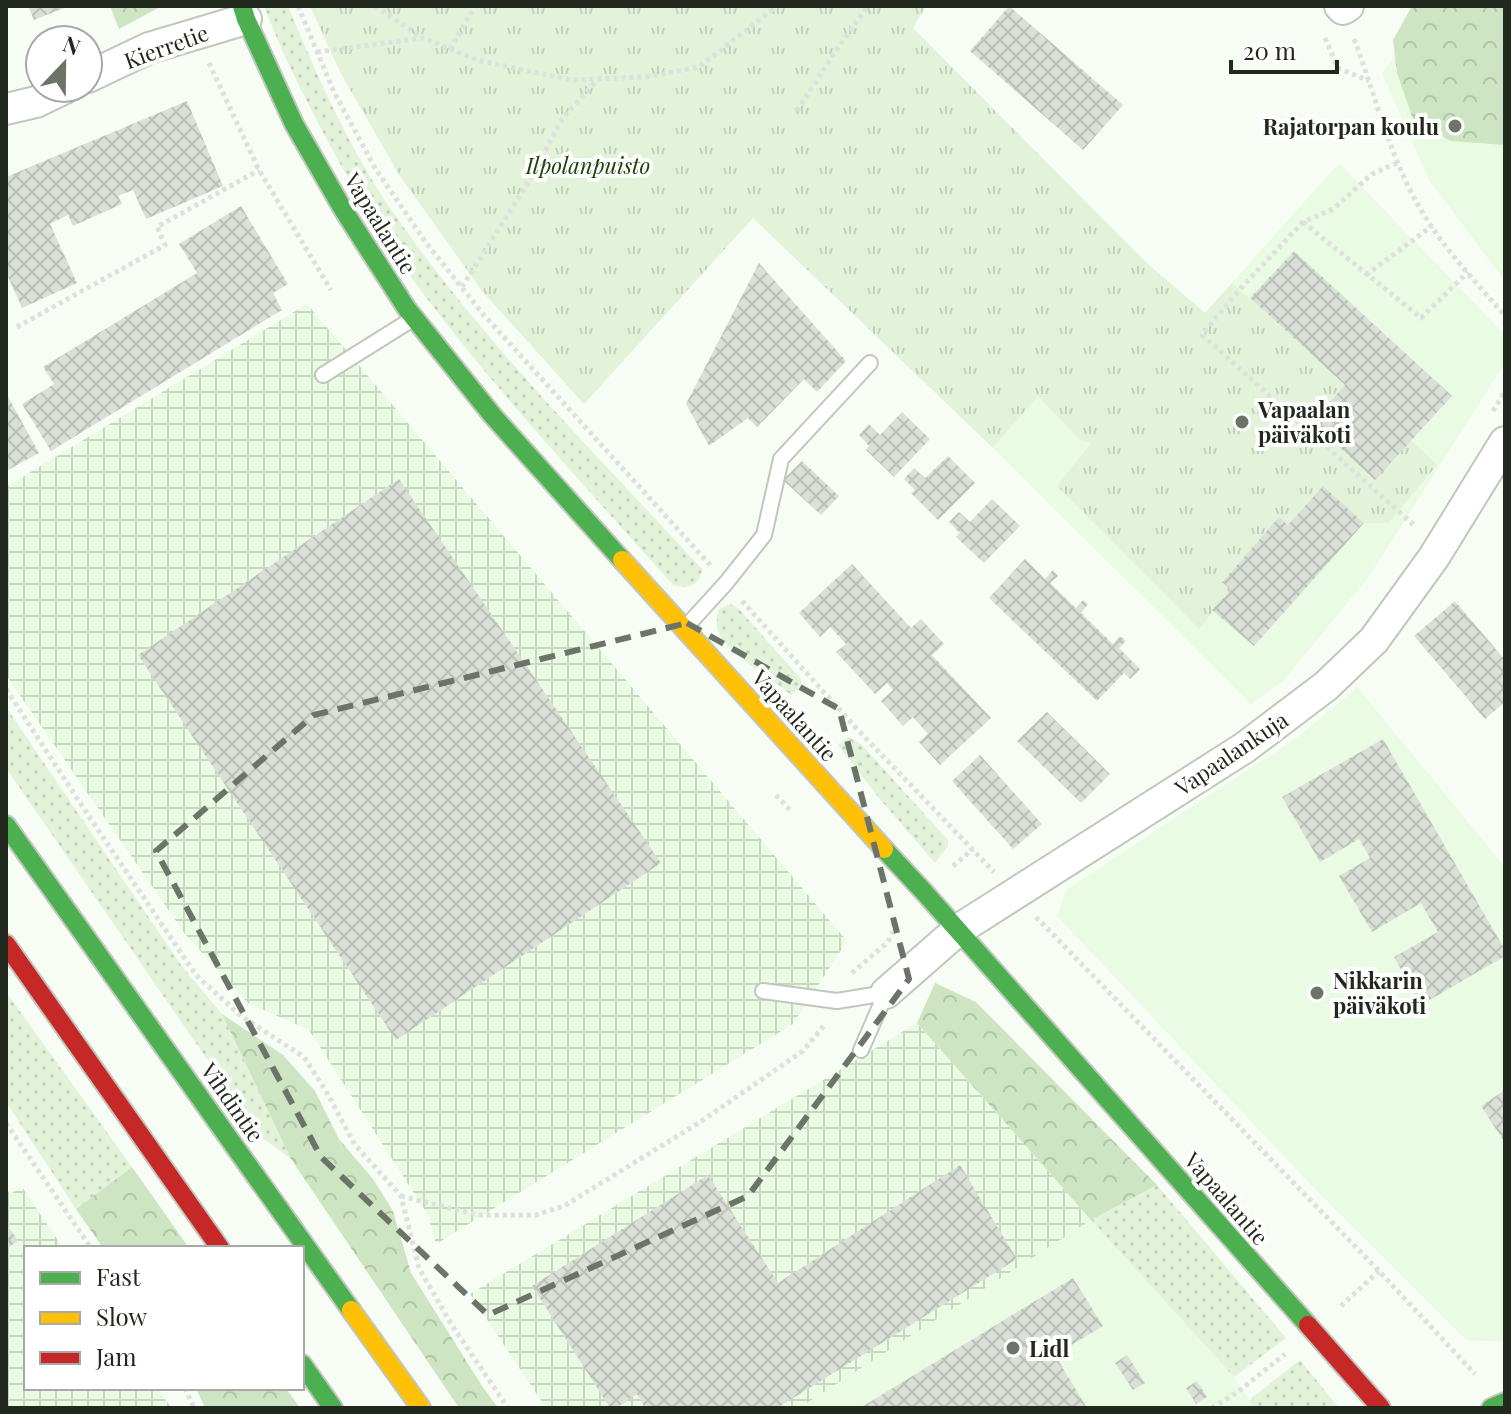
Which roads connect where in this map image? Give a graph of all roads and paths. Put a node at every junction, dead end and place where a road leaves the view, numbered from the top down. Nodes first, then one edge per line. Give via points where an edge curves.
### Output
1 (298, 6) edge
2 (375, 6) edge
3 (475, 6) edge
4 (777, 6) edge
5 (868, 6) edge
6 (1344, 7) edge
7 (244, 12) edge
8 (196, 34) junction
9 (1324, 34) dead end
10 (423, 38) junction
11 (450, 49) junction
12 (317, 52) junction
13 (104, 69) edge
14 (597, 79) junction
15 (1370, 81) junction
16 (27, 104) edge
17 (6, 109) edge
18 (797, 111) dead end
19 (1397, 163) junction
20 (259, 170) junction
21 (1303, 222) junction
22 (1432, 226) junction
23 (1468, 272) junction
24 (1366, 275) junction
25 (462, 287) junction
26 (331, 290) dead end
27 (1505, 316) edge
28 (414, 318) junction
29 (17, 327) dead end
30 (870, 363) dead end
31 (323, 375) dead end
32 (1505, 392) edge
33 (1497, 429) edge
34 (1414, 537) dead end
35 (726, 583) junction
36 (685, 628) junction
37 (6, 689) edge
38 (6, 825) edge
39 (973, 849) junction
40 (924, 892) junction
41 (1015, 895) junction
42 (958, 930) junction
43 (6, 944) edge
44 (763, 991) dead end
45 (886, 993) junction
46 (837, 1001) junction
47 (861, 1050) dead end
48 (6, 1123) edge
49 (401, 1196) junction
50 (90, 1246) edge
51 (219, 1246) edge
52 (1379, 1271) junction
53 (1334, 1312) dead end
54 (1294, 1347) dead end
55 (304, 1367) edge
56 (1497, 1405) edge
57 (333, 1408) edge
58 (421, 1408) edge
59 (508, 1408) edge
60 (1212, 1408) edge
61 (1381, 1408) edge

1 - 12 path
2 - 10 path
3 - 11 path
4 - 14 path via 699,67
5 - 18 path
6 - 15 path
7 - 8 street, Kierretie
7 - 28 street, Vapaalantie via 294,124
8 - 13 street, Kierretie
8 - 20 path
9 - 15 path via 1338,68
10 - 11 path
10 - 12 path
11 - 14 path via 571,80
12 - 25 path via 375,168
14 - 25 path via 562,119
15 - 19 path
16 - 17 street
19 - 21 path via 1372,174 1333,209
19 - 22 path
20 - 26 path
20 - 29 path via 157,227 165,245
21 - 24 path
21 - 34 path via 1202,335 1419,530
22 - 23 path
22 - 24 path
23 - 24 path via 1421,318
23 - 27 path
25 - 35 path
28 - 31 lane
28 - 36 street, Vapaalantie via 493,416
30 - 35 lane via 781,459 764,535
32 - 33 path
33 - 41 street, Vapaalankuja via 1434,557 1374,640 1326,686 1244,748
35 - 36 lane
35 - 39 path
36 - 40 street, Vapaalantie
37 - 49 path via 196,975 241,1016 304,1057 355,1145
38 - 58 street, Vihdintie
39 - 40 path
39 - 41 path
40 - 42 street, Vapaalantie
40 - 46 path via 893,917 888,942 844,980
41 - 42 street, Vapaalankuja
41 - 52 path
42 - 45 street, Vapaalankuja
42 - 61 street, Vapaalantie
43 - 51 street
44 - 46 lane
45 - 46 lane
45 - 47 lane
46 - 49 path via 830,1019 803,1051 564,1206 536,1215 478,1215
48 - 50 path
49 - 59 path via 419,1268
52 - 53 path
52 - 56 path via 1473,1371
54 - 60 path
55 - 57 street

